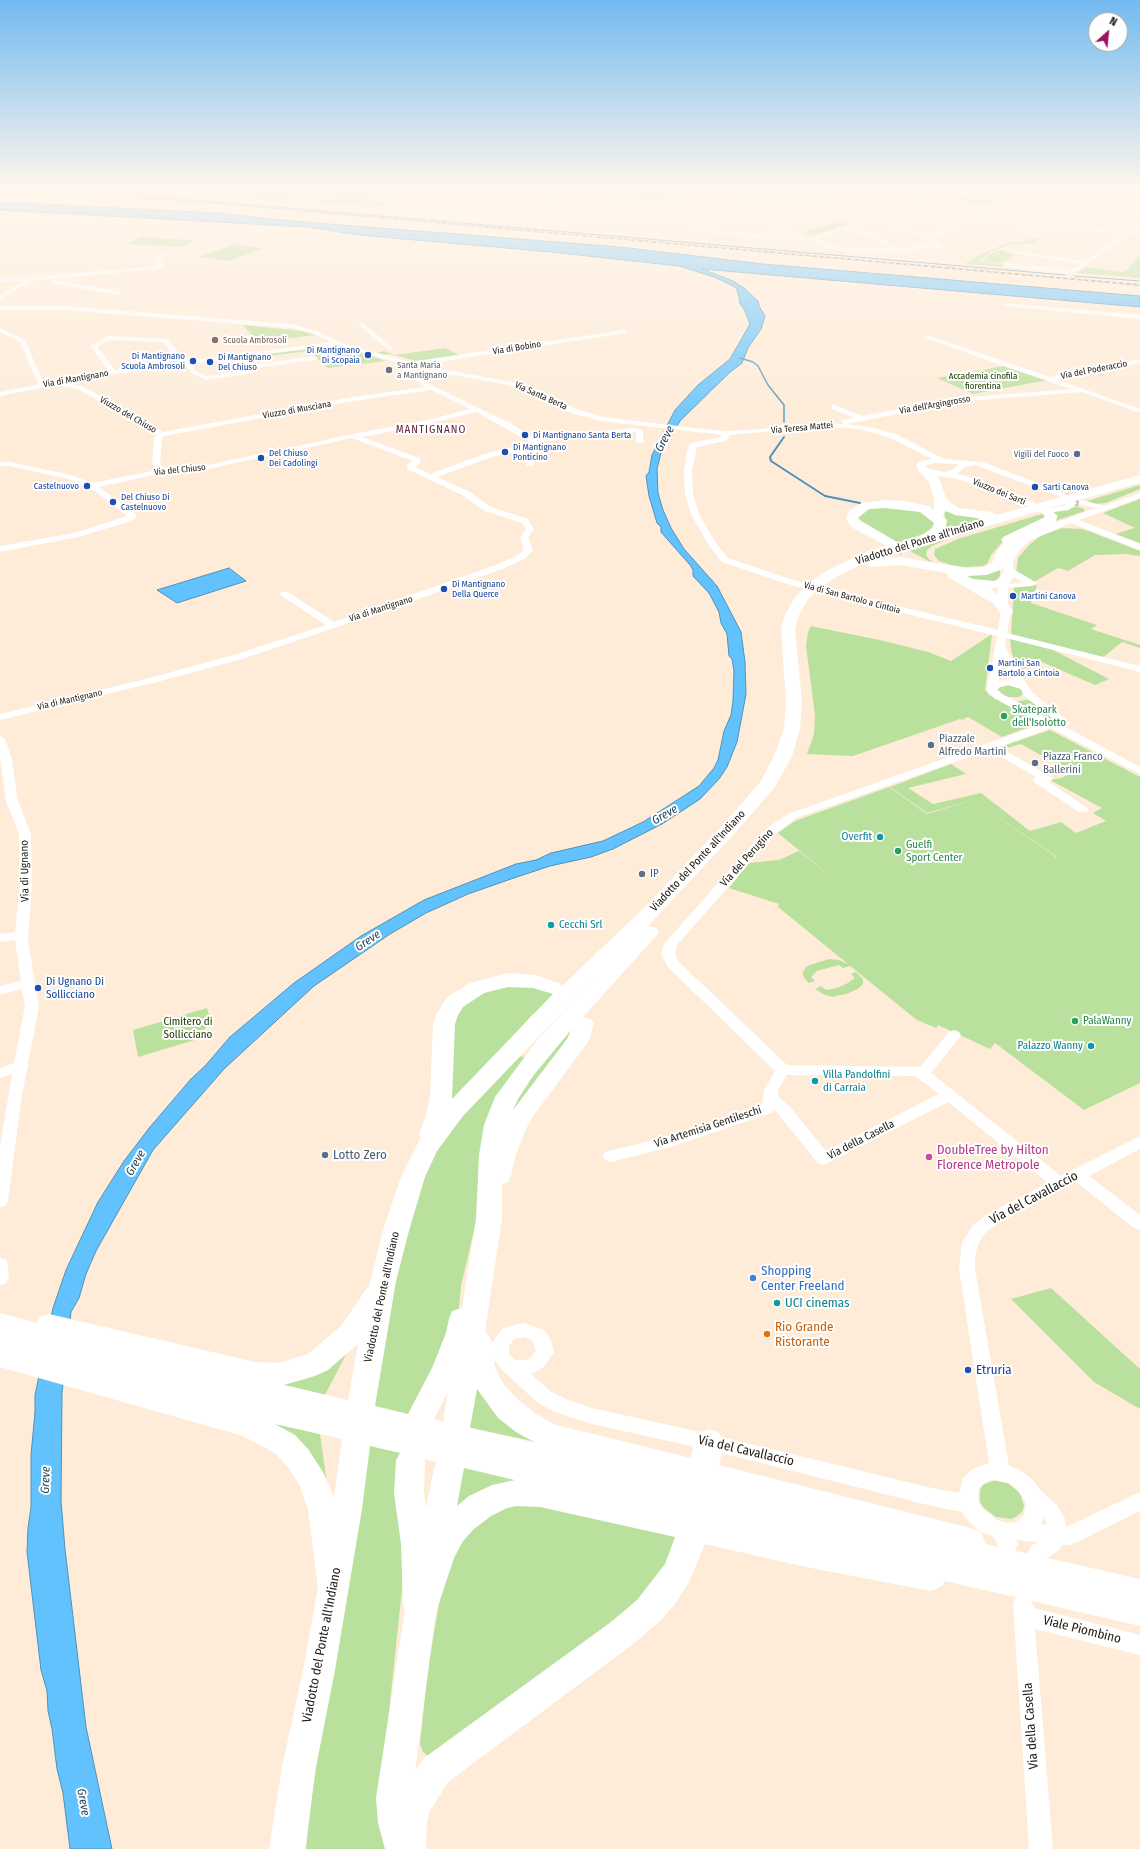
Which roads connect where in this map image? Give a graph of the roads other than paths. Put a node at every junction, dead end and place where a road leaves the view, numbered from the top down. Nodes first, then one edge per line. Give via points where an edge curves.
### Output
1 (95, 273) edge
2 (0, 279) edge
3 (34, 279) junction
4 (118, 293) dead end
5 (0, 297) edge
6 (1006, 304) dead end
7 (0, 308) edge
8 (1140, 317) edge
9 (361, 324) dead end
10 (0, 330) edge
11 (624, 332) dead end
12 (927, 337) dead end
13 (338, 343) junction
14 (391, 349) dead end
15 (238, 356) junction
16 (315, 358) dead end
17 (1140, 361) edge
18 (186, 363) junction
19 (412, 365) junction
20 (249, 367) junction
21 (114, 373) junction
22 (1048, 379) junction
23 (55, 384) junction
24 (39, 386) junction
25 (432, 388) junction
26 (1082, 390) junction
27 (0, 394) edge
28 (835, 407) dead end
29 (477, 410) junction
30 (1140, 411) edge
31 (860, 418) junction
32 (619, 422) junction
33 (648, 425) joint
34 (844, 425) junction
35 (596, 433) junction
36 (727, 433) junction
37 (162, 434) junction
38 (353, 436) junction
39 (641, 441) dead end
40 (537, 442) junction
41 (521, 448) junction
42 (920, 450) junction
43 (943, 462) junction
44 (975, 463) junction
45 (0, 464) edge
46 (530, 464) dead end
47 (925, 467) junction
48 (958, 469) junction
49 (162, 470) junction
50 (941, 476) junction
51 (430, 477) junction
52 (964, 478) junction
53 (1140, 479) edge
54 (1140, 483) edge
55 (91, 486) junction
56 (1140, 495) edge
57 (940, 499) junction
58 (1076, 499) junction
59 (1099, 510) junction
60 (1046, 511) joint
61 (1021, 513) junction
62 (1085, 515) junction
63 (941, 520) junction
64 (1070, 520) junction
65 (1050, 527) junction
66 (1093, 529) junction
67 (1020, 533) junction
68 (904, 547) junction
69 (1140, 547) edge
70 (0, 549) edge
71 (917, 563) junction
72 (944, 567) junction
73 (842, 574) junction
74 (1007, 574) junction
75 (965, 580) junction
76 (817, 589) junction
77 (285, 594) dead end
78 (1005, 613) junction
79 (333, 625) junction
80 (1002, 634) junction
81 (1000, 647) junction
82 (1140, 669) edge
83 (993, 686) junction
84 (1026, 691) junction
85 (1001, 697) junction
86 (0, 717) edge
87 (1052, 724) junction
88 (0, 738) edge
89 (990, 746) junction
90 (1139, 765) edge
91 (1084, 810) dead end
92 (22, 935) junction
93 (0, 938) edge
94 (29, 983) junction
95 (552, 988) dead end
96 (3, 990) dead end
97 (583, 1024) dead end
98 (954, 1035) dead end
99 (21, 1066) junction
100 (783, 1070) junction
101 (921, 1072) junction
102 (0, 1073) edge
103 (950, 1095) junction
104 (771, 1097) junction
105 (1140, 1142) edge
106 (427, 1147) junction
107 (491, 1155) junction
108 (611, 1156) dead end
109 (1077, 1175) junction
110 (1060, 1184) junction
111 (0, 1201) edge
112 (489, 1219) junction
113 (1140, 1224) edge
114 (0, 1266) edge
115 (0, 1278) edge
116 (480, 1280) junction
117 (383, 1281) junction
118 (0, 1313) edge
119 (0, 1324) edge
120 (0, 1341) edge
121 (0, 1356) edge
122 (530, 1375) junction
123 (361, 1405) dead end
124 (422, 1414) dead end
125 (457, 1425) dead end
126 (356, 1440) dead end
127 (411, 1460) dead end
128 (449, 1468) dead end
129 (1000, 1472) junction
130 (1033, 1496) junction
131 (1140, 1501) edge
132 (969, 1504) junction
133 (1021, 1530) junction
134 (691, 1536) dead end
135 (1056, 1536) junction
136 (1038, 1553) dead end
137 (333, 1587) junction
138 (1076, 1597) junction
139 (1136, 1599) edge
140 (1024, 1610) joint
141 (420, 1614) junction
142 (1140, 1644) edge
143 (286, 1849) edge
144 (402, 1849) edge
145 (408, 1849) edge
146 (1041, 1849) edge

1 - 3 street
2 - 3 street
3 - 4 street
3 - 5 street
6 - 8 street
7 - 13 street via 58,308 277,324 307,330
9 - 14 street
10 - 24 street via 23,341 41,383
11 - 19 street, Via di Bobino
12 - 22 street, Via dell'Argingrosso
13 - 15 street, Via di Mantignano
13 - 19 street, Via di Mantignano
15 - 18 street, Via di Mantignano
15 - 20 street
16 - 20 street
17 - 22 street, Via del Poderaccio
18 - 20 street, Via di Mantignano via 195,373 206,378 254,372
18 - 21 street, Via di Mantignano
18 - 21 street, Via di Mantignano via 165,340 109,338 93,346
19 - 25 street via 408,371
19 - 32 street, Via Santa Berta via 506,382 579,413
21 - 23 street, Via di Mantignano
22 - 26 street, Via dell'Argingrosso
23 - 24 street, Via di Mantignano
23 - 37 street, Viuzzo del Chiuso via 80,387
24 - 27 street
25 - 29 street
25 - 37 street, Viuzzo di Musciana via 353,399
26 - 30 street, Via dell'Argingrosso
26 - 31 street, Via dell'Argingrosso via 956,400
28 - 31 street
29 - 38 street, Via del Chiuso
29 - 40 street
31 - 34 street, Via dell'Argingrosso via 845,422
32 - 33 street, Via Santa Berta
32 - 35 street
33 - 36 street, Via Teresa Mattei
34 - 36 street, Via Teresa Mattei
34 - 42 street, Via Teresa Mattei via 888,434
35 - 39 street via 635,430 640,432
35 - 40 street
36 - 76 street, Via di San Bartolo a Cintoia via 724,438 695,444 691,451 688,471 689,494 695,514 705,532 725,560
37 - 49 street, Viuzzo del Chiuso via 158,438 156,463
38 - 49 street, Via del Chiuso via 194,470
38 - 51 street via 416,460 417,462 410,467
40 - 41 street
41 - 46 street
41 - 51 street via 490,455
42 - 43 street, Via Teresa Mattei
42 - 47 street
43 - 44 street, Viuzzo dei Sarti
43 - 47 street, Viuzzo dei Sarti
43 - 48 street, Via Teresa Mattei via 953,464
44 - 48 street, Viuzzo dei Sarti via 963,465
44 - 58 street, Viuzzo dei Sarti
45 - 55 street via 34,468 71,477
47 - 50 highway
48 - 50 street
48 - 52 street, Viuzzo dei Sarti
49 - 55 street, Via del Chiuso
50 - 52 street, Viuzzo dei Sarti
50 - 57 highway
51 - 79 street, Via di Mantignano via 465,493 488,509 525,522 530,529 524,538 529,550 515,560 493,569
52 - 61 street, Viuzzo dei Sarti
53 - 58 highway, Viadotto del Ponte all'Indiano
54 - 58 highway, Viadotto del Ponte all'Indiano
55 - 70 street via 121,506 132,517 75,535
56 - 59 street
57 - 61 highway via 947,506 965,514 990,516
57 - 63 highway
58 - 59 street, Viuzzo dei Sarti
58 - 60 street via 1066,508
58 - 61 highway, Viadotto del Ponte all'Indiano
59 - 62 street
60 - 67 highway via 1052,516 1051,519
61 - 68 highway, Viadotto del Ponte all'Indiano
61 - 72 highway via 934,547 929,554
62 - 64 street
62 - 66 street via 1085,522
63 - 68 highway via 938,530
63 - 68 highway via 924,509 899,504 869,506 854,513 852,518 856,524
64 - 65 street
64 - 66 street
65 - 66 street
65 - 74 street via 1018,545 1010,559
66 - 69 street
67 - 72 highway via 1005,542 989,565 970,569
67 - 74 highway via 1004,551
68 - 72 highway
68 - 73 highway, Viadotto del Ponte all'Indiano
68 - 76 highway, Viadotto del Ponte all'Indiano via 843,567
71 - 73 highway via 883,561
71 - 74 highway via 972,572 996,568
71 - 78 highway via 985,598
72 - 75 highway
73 - 76 highway, Viadotto del Ponte all'Indiano
74 - 75 highway via 1004,582 994,585 982,585
74 - 78 street via 1010,606
75 - 78 highway via 998,600
76 - 80 street, Via di San Bartolo a Cintoia
76 - 106 highway, Viadotto del Ponte all'Indiano via 798,602 789,622 793,718 788,744 769,783 650,913 562,998 456,1110
76 - 107 highway, Viadotto del Ponte all'Indiano via 798,625 797,643 804,719 797,748 784,776 738,835 534,1059 505,1103 496,1125
77 - 79 street
78 - 80 street
79 - 86 street, Via di Mantignano via 184,672
80 - 81 street
80 - 82 street, Via di San Bartolo a Cintoia
81 - 83 street
81 - 84 street
83 - 84 street via 1009,682
83 - 85 street via 994,693
84 - 85 street via 1025,697
84 - 90 street via 1066,724
85 - 87 street
87 - 89 street, Via del Perugino
87 - 90 street
88 - 92 street, Via di Ugnano via 6,759 12,802 25,834 26,885
89 - 91 street via 1047,779 1038,780
89 - 100 street, Via del Perugino via 784,820 771,831 671,944 668,954 673,964
92 - 93 street
92 - 94 street, Via di Ugnano
94 - 96 street
94 - 99 street, Via di Ugnano via 32,1012
95 - 106 highway via 535,982 508,980 477,988 455,1002 444,1024 441,1096 438,1115
97 - 112 highway via 577,1042 525,1110 512,1134 503,1158
98 - 101 street via 930,1066
99 - 102 street
99 - 111 street, Via di Ugnano
100 - 101 street
100 - 104 street, Via Artemisia Gentileschi via 771,1090
101 - 103 street
103 - 104 street, Via della Casella via 824,1159
103 - 110 street
104 - 108 street, Via Artemisia Gentileschi via 771,1103 766,1108 671,1141
105 - 109 street, Via del Cavallaccio
106 - 117 highway, Viadotto del Ponte all'Indiano via 413,1177
107 - 112 highway, Viadotto del Ponte all'Indiano
107 - 124 highway, Viadotto del Ponte all'Indiano via 477,1223 460,1333 445,1371
109 - 110 street, Via del Cavallaccio
109 - 113 street
110 - 129 street, Via del Cavallaccio via 984,1224 973,1237 968,1251 966,1269
112 - 116 highway, Viadotto del Ponte all'Indiano
114 - 115 street
116 - 125 highway, Viadotto del Ponte all'Indiano
116 - 139 highway via 478,1349 487,1382 502,1402 526,1423 541,1432 564,1441 946,1535
117 - 118 highway via 368,1310 351,1334 330,1353 305,1368 279,1375 255,1374
117 - 123 highway, Viadotto del Ponte all'Indiano
119 - 139 highway via 220,1382
120 - 138 highway via 218,1398
121 - 137 highway via 250,1425 285,1444 314,1481 326,1527
122 - 122 street, Via del Cavallaccio via 509,1366 500,1356 500,1344 509,1333 524,1330 538,1335 545,1346 542,1358
122 - 132 street, Via del Cavallaccio via 544,1396 576,1411 706,1455
126 - 137 highway, Viadotto del Ponte all'Indiano
127 - 141 highway via 409,1493 416,1544
128 - 141 highway
129 - 130 street via 1020,1480
129 - 132 street via 985,1473 974,1479 968,1490
130 - 133 street via 1036,1508 1033,1520
130 - 135 street via 1045,1505 1053,1516 1057,1526
131 - 135 street via 1070,1536
132 - 133 street via 978,1518 1004,1538 1012,1532
133 - 135 street
134 - 145 highway via 677,1574 648,1611 622,1634 436,1770 416,1801 410,1820
135 - 136 street via 1052,1543
137 - 143 highway, Viadotto del Ponte all'Indiano
138 - 139 highway
138 - 141 highway via 852,1562 540,1494 516,1493 503,1495 480,1506 463,1519 446,1541
140 - 142 street, Viale Piombino
140 - 146 street, Via della Casella via 1032,1755
141 - 144 highway via 394,1798

